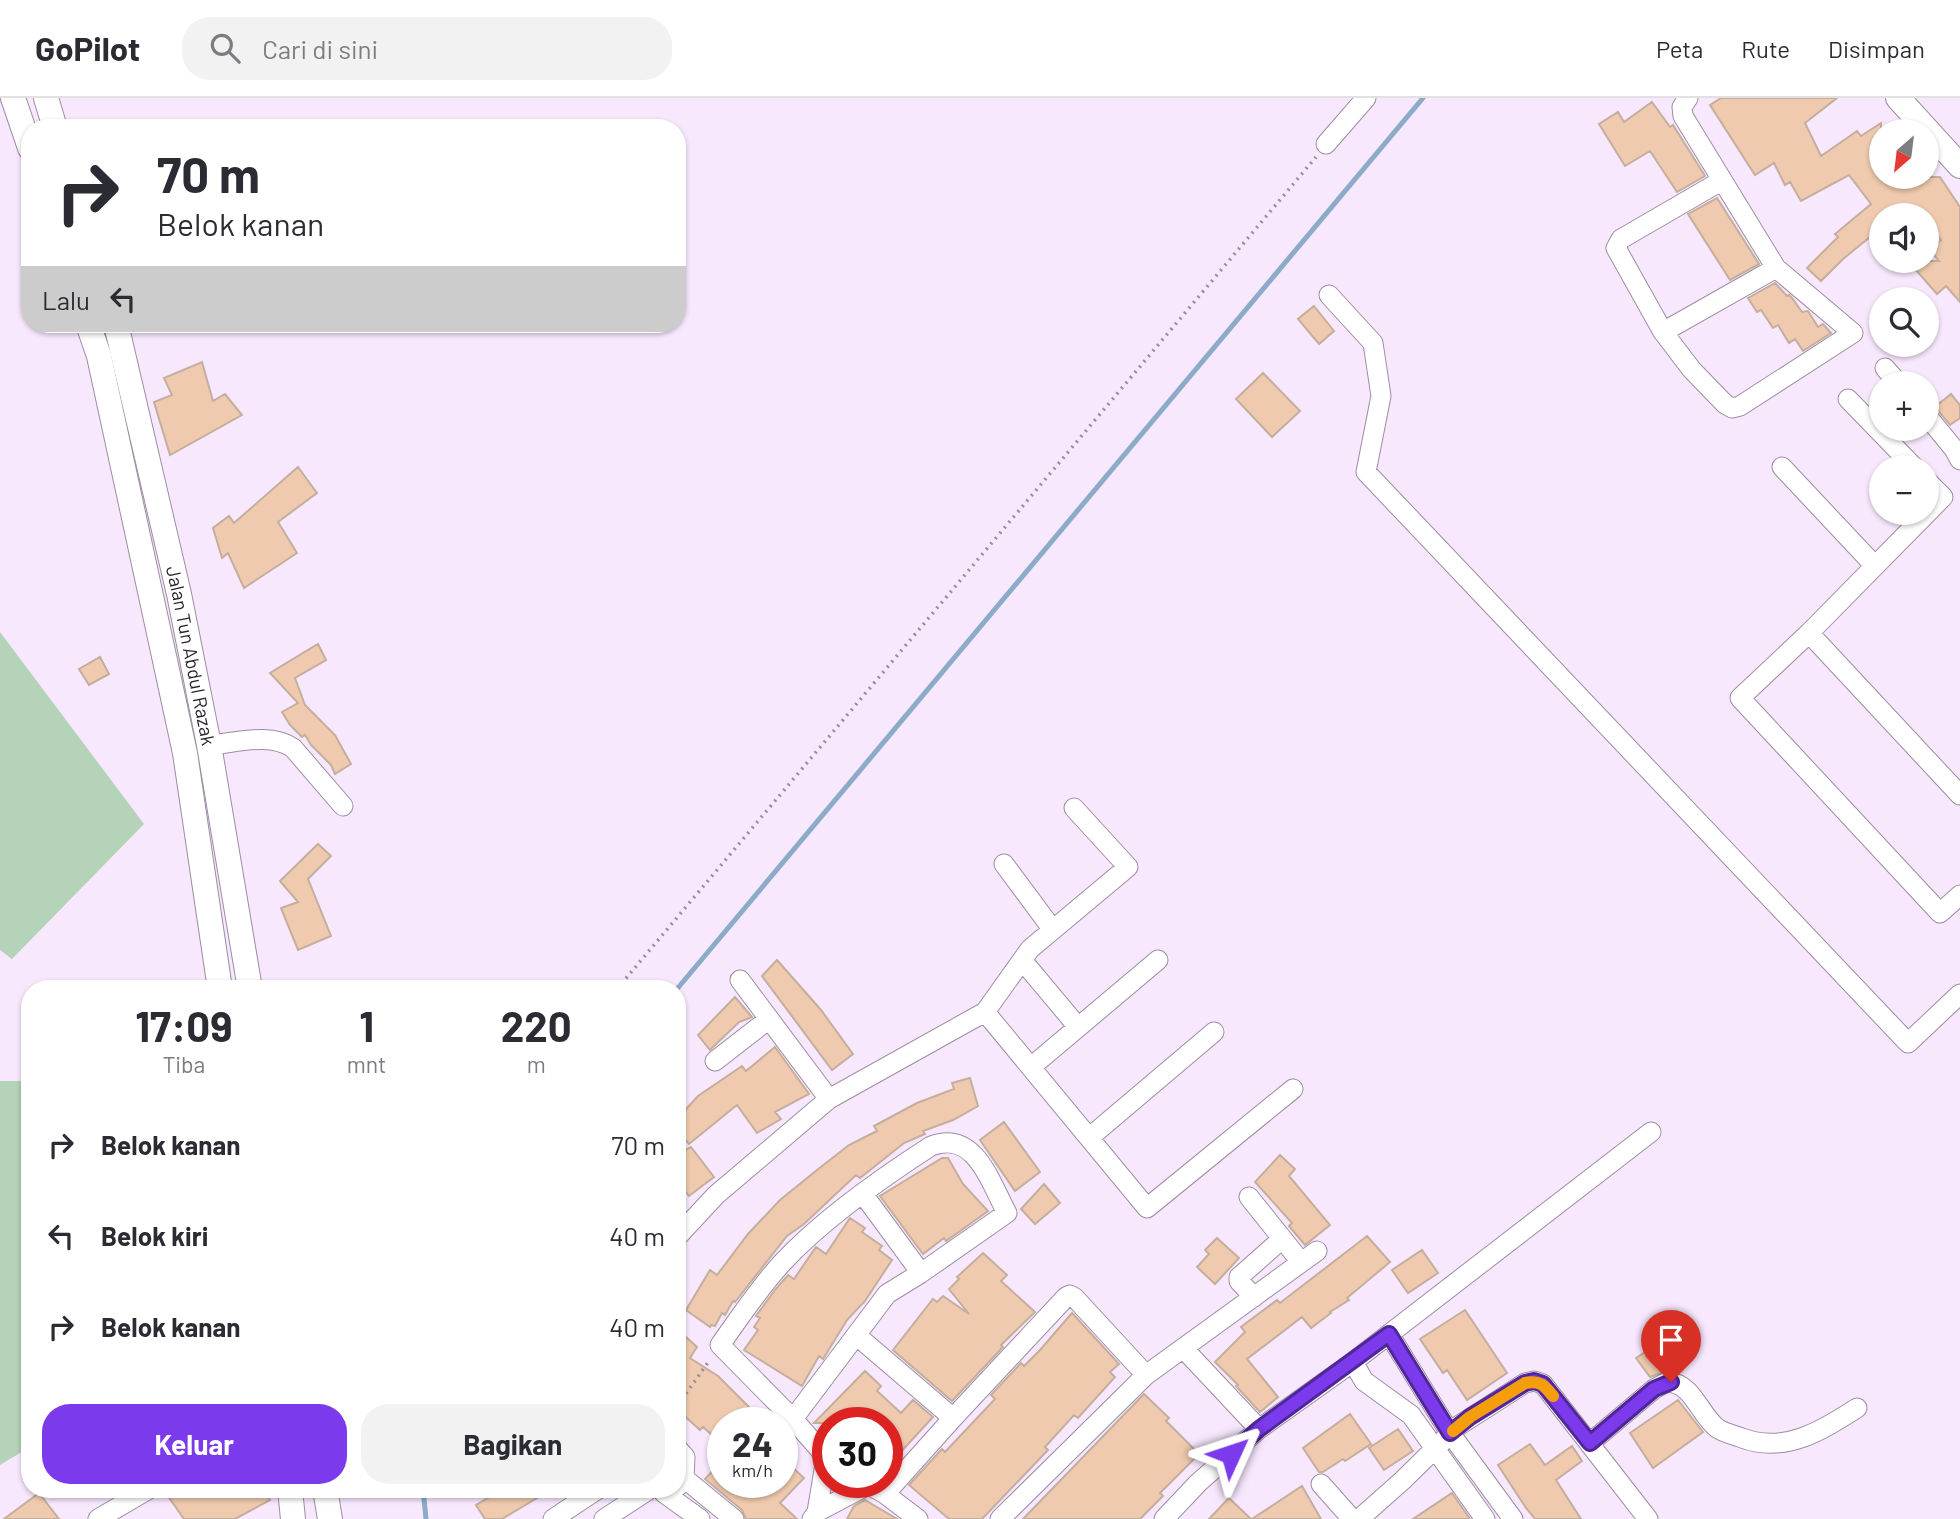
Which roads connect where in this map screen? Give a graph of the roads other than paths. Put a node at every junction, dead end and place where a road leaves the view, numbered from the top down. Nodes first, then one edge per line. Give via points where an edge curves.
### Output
1 (13, 98) edge
2 (46, 98) edge
3 (1367, 98) edge
4 (1688, 98) edge
5 (1898, 98) edge
6 (52, 119) edge
7 (21, 122) edge
8 (1326, 144) road end
9 (1960, 166) edge
10 (1721, 181) junction
11 (1776, 268) junction
12 (1329, 295) dead end
13 (1663, 332) junction
14 (91, 333) edge
15 (119, 333) edge
16 (124, 350) junction
17 (99, 356) junction
18 (1885, 368) dead end
19 (1888, 371) edge
20 (1848, 399) dead end
21 (1939, 430) edge
22 (1902, 455) edge
23 (1960, 460) edge
24 (1782, 467) dead end
25 (1915, 525) edge
26 (1875, 566) junction
27 (1809, 633) junction
28 (209, 745) junction
29 (1960, 795) edge
30 (343, 806) dead end
31 (1074, 808) dead end
32 (1004, 864) dead end
33 (1960, 895) edge
34 (1053, 930) junction
35 (1021, 960) junction
36 (1158, 960) dead end
37 (219, 980) edge
38 (248, 980) edge
39 (740, 980) dead end
40 (1960, 994) edge
41 (985, 1012) junction
42 (769, 1019) junction
43 (1079, 1027) junction
44 (1214, 1032) dead end
45 (715, 1061) dead end
46 (1031, 1066) junction
47 (1293, 1089) dead end
48 (829, 1099) junction
49 (1651, 1132) dead end
50 (1090, 1137) junction
51 (863, 1194) junction
52 (1249, 1196) dead end
53 (686, 1227) edge
54 (1282, 1239) junction
55 (921, 1273) junction
56 (1254, 1297) junction
57 (1389, 1334) junction
58 (856, 1335) junction
59 (1183, 1348) junction
60 (1353, 1362) junction
61 (1146, 1375) junction
62 (781, 1407) edge
63 (1857, 1408) dead end
64 (798, 1412) edge
65 (953, 1418) junction
66 (798, 1425) edge
67 (1259, 1429) junction
68 (1450, 1433) junction
69 (812, 1441) edge
70 (1590, 1443) junction
71 (1436, 1448) junction
72 (903, 1461) edge
73 (1321, 1484) dead end
74 (686, 1497) edge
75 (134, 1498) edge
76 (291, 1498) edge
77 (326, 1498) edge
78 (586, 1498) edge
79 (594, 1498) edge
80 (645, 1498) edge
81 (676, 1498) edge
82 (850, 1498) edge
83 (888, 1498) edge
84 (815, 1515) edge
85 (557, 1518) edge
86 (98, 1519) edge
87 (293, 1519) edge
88 (330, 1519) edge
89 (602, 1519) edge
90 (700, 1519) edge
91 (734, 1519) edge
92 (918, 1519) edge
93 (1000, 1519) edge
94 (1164, 1519) edge
95 (1352, 1519) edge
96 (1359, 1519) edge
97 (1485, 1519) edge
98 (1513, 1519) edge
99 (1648, 1519) edge

1 - 7 main road
2 - 6 main road
3 - 8 street
4 - 10 street via 1683,116
5 - 9 main road
10 - 11 street
10 - 13 street via 1617,245
11 - 13 street
11 - 13 street via 1853,333 1740,406 1725,404
12 - 40 street via 1373,344 1381,396 1366,472 1908,1043
14 - 17 main road, Jalan Tun Abdul Razak
15 - 16 main road, Jalan Tun Abdul Razak
16 - 17 main road
16 - 28 main road, Jalan Tun Abdul Razak
17 - 37 main road, Jalan Tun Abdul Razak via 186,753
18 - 19 street
20 - 22 street
21 - 23 street
24 - 26 street
25 - 26 street
26 - 27 street
27 - 29 street
27 - 33 street via 1740,698 1940,913
28 - 30 street via 284,742
28 - 38 main road, Jalan Tun Abdul Razak
31 - 34 street via 1128,867
32 - 34 street
34 - 35 street
35 - 41 street
35 - 43 street
36 - 43 street
39 - 42 street
41 - 46 street
41 - 48 street
42 - 45 street
42 - 48 street
43 - 46 street
44 - 50 street
46 - 50 street
47 - 50 street via 1147,1208
48 - 53 street via 716,1195
49 - 57 street
51 - 55 street
51 - 55 street via 939,1143 962,1144 975,1155 1007,1213
51 - 62 street via 784,1261 720,1345
52 - 54 street
54 - 56 street via 1239,1277
54 - 56 street via 1308,1256
55 - 58 street via 887,1294
56 - 59 street
57 - 60 street
57 - 68 street
58 - 64 street
58 - 65 street
59 - 61 street
59 - 67 street
60 - 67 street
60 - 71 street via 1364,1381 1411,1415
61 - 65 street via 1070,1295
61 - 93 street
63 - 70 street via 1811,1436 1771,1445 1717,1427 1685,1387 1667,1382
65 - 72 street
66 - 69 street
67 - 94 street
68 - 70 street via 1534,1381 1543,1384
68 - 71 street
68 - 98 street
70 - 99 street
71 - 96 street
71 - 97 street
73 - 95 street
74 - 91 street
75 - 86 street
76 - 87 main road
77 - 88 main road
78 - 85 street
79 - 89 street
80 - 89 street
81 - 90 street
82 - 84 street
83 - 92 street

